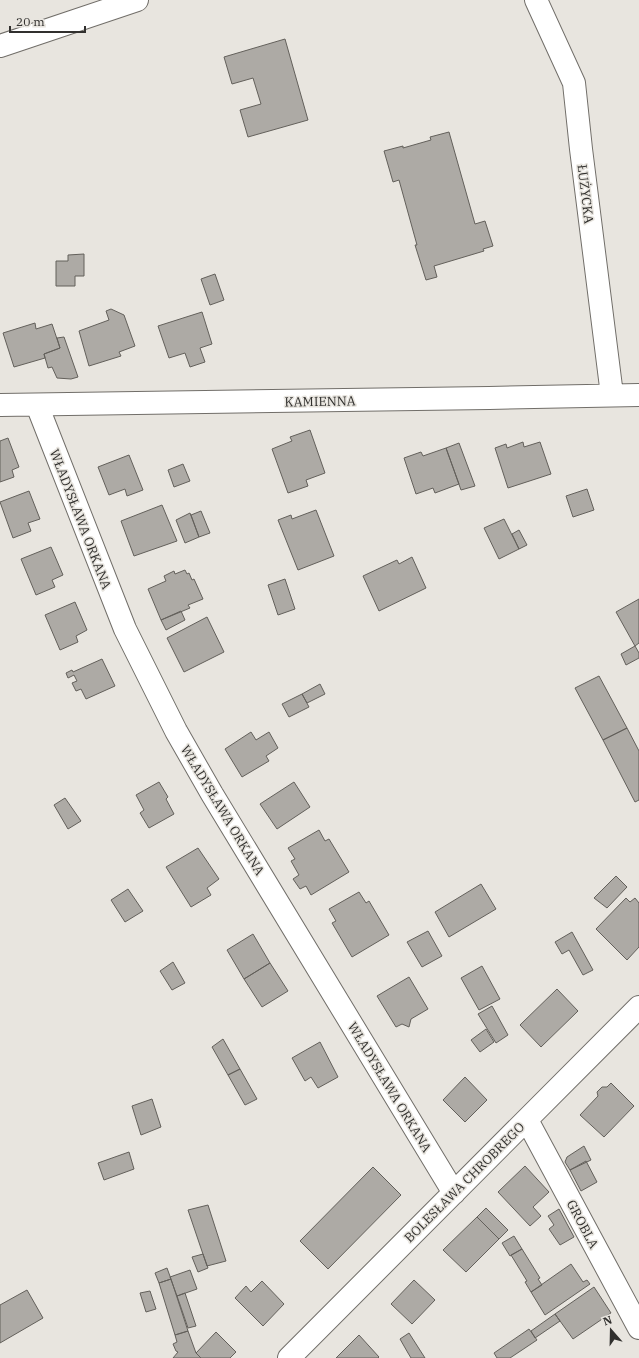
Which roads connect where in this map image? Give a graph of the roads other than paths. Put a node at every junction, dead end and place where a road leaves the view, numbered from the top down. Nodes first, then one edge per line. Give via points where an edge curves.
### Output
1 (137, 0) edge
2 (536, 0) edge
3 (0, 46) edge
4 (612, 395) junction
5 (639, 395) edge
6 (0, 405) edge
7 (37, 405) junction
8 (639, 1007) edge
9 (527, 1120) junction
10 (454, 1193) junction
11 (639, 1328) edge
12 (289, 1358) edge

1 - 3 street
2 - 4 street, ŁUŻYCKA via 574,83
4 - 5 street, KAMIENNA
4 - 7 street, KAMIENNA
6 - 7 street, KAMIENNA
7 - 10 street, WŁADYSŁAWA ORKANA via 125,629 176,731
8 - 9 street, BOLESŁAWA CHROBREGO
9 - 10 street, BOLESŁAWA CHROBREGO
9 - 11 street, GROBLA
10 - 12 street, BOLESŁAWA CHROBREGO

